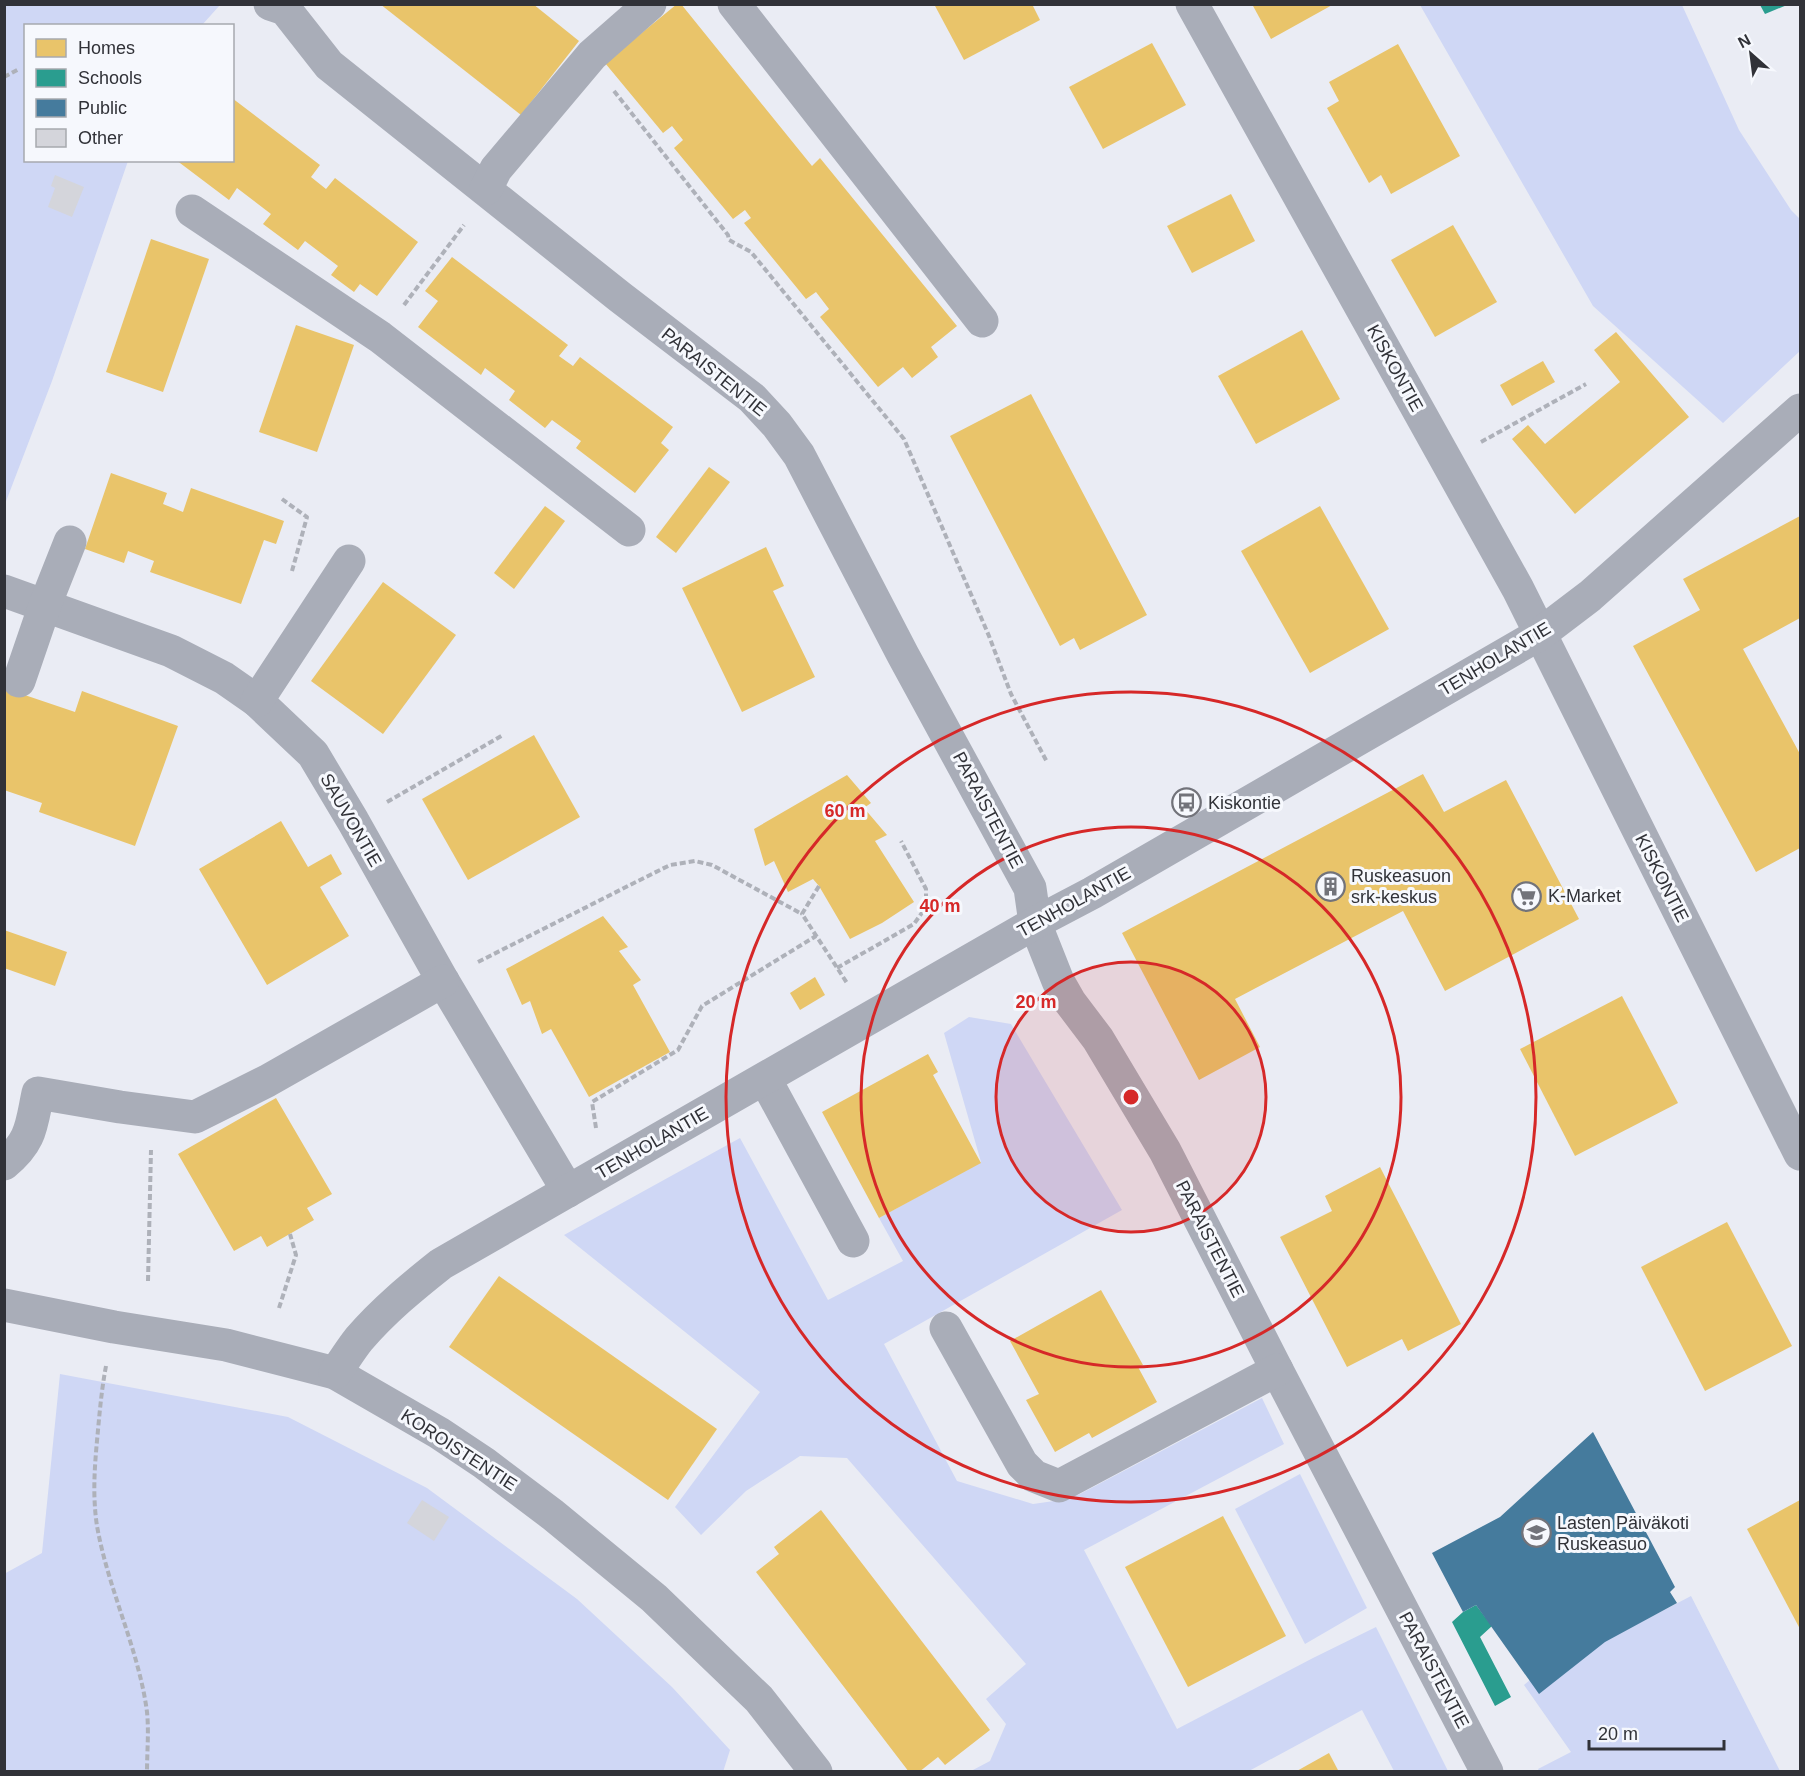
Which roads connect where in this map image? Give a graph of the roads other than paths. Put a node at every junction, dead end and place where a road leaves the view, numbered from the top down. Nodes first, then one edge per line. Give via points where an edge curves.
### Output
1 (650, 4) edge
2 (734, 4) edge
3 (1192, 4) edge
4 (277, 7) edge
5 (486, 189) junction
6 (192, 211) dead end
7 (982, 321) dead end
8 (1800, 410) edge
9 (629, 530) dead end
10 (70, 542) dead end
11 (348, 561) dead end
12 (4, 591) edge
13 (45, 605) junction
14 (1540, 634) junction
15 (20, 681) dead end
16 (257, 701) junction
17 (1035, 923) junction
18 (442, 981) junction
19 (765, 1079) junction
20 (1800, 1154) edge
21 (4, 1164) edge
22 (568, 1191) junction
23 (853, 1241) dead end
24 (4, 1305) edge
25 (946, 1328) dead end
26 (1277, 1370) junction
27 (335, 1373) junction
28 (816, 1772) edge
29 (1487, 1772) edge

1 - 5 street via 592,55 496,169
2 - 7 street
3 - 14 street, KISKONTIE
4 - 5 street, PARAISTENTIE via 329,66
5 - 17 street, PARAISTENTIE via 752,398 777,425 799,455 1030,888
6 - 9 street via 380,336
8 - 14 street, TENHOLANTIE via 1590,596
10 - 13 street
11 - 16 street
12 - 13 street, SAUVONTIE
13 - 15 street
13 - 16 street, SAUVONTIE via 171,651 224,678
14 - 17 street, TENHOLANTIE
14 - 20 street, KISKONTIE
16 - 18 street, SAUVONTIE via 312,754
17 - 19 street, TENHOLANTIE
17 - 26 street, PARAISTENTIE via 1058,981 1165,1151
18 - 21 street via 267,1081 195,1117 38,1093 28,1138
18 - 22 street, SAUVONTIE
19 - 22 street, TENHOLANTIE
19 - 23 street
22 - 27 street, TENHOLANTIE via 441,1264 384,1313
24 - 27 street, KOROISTENTIE via 226,1345
25 - 26 street via 1022,1464 1034,1476 1059,1486
26 - 29 street, PARAISTENTIE
27 - 28 street, KOROISTENTIE via 484,1463 654,1598 759,1699

